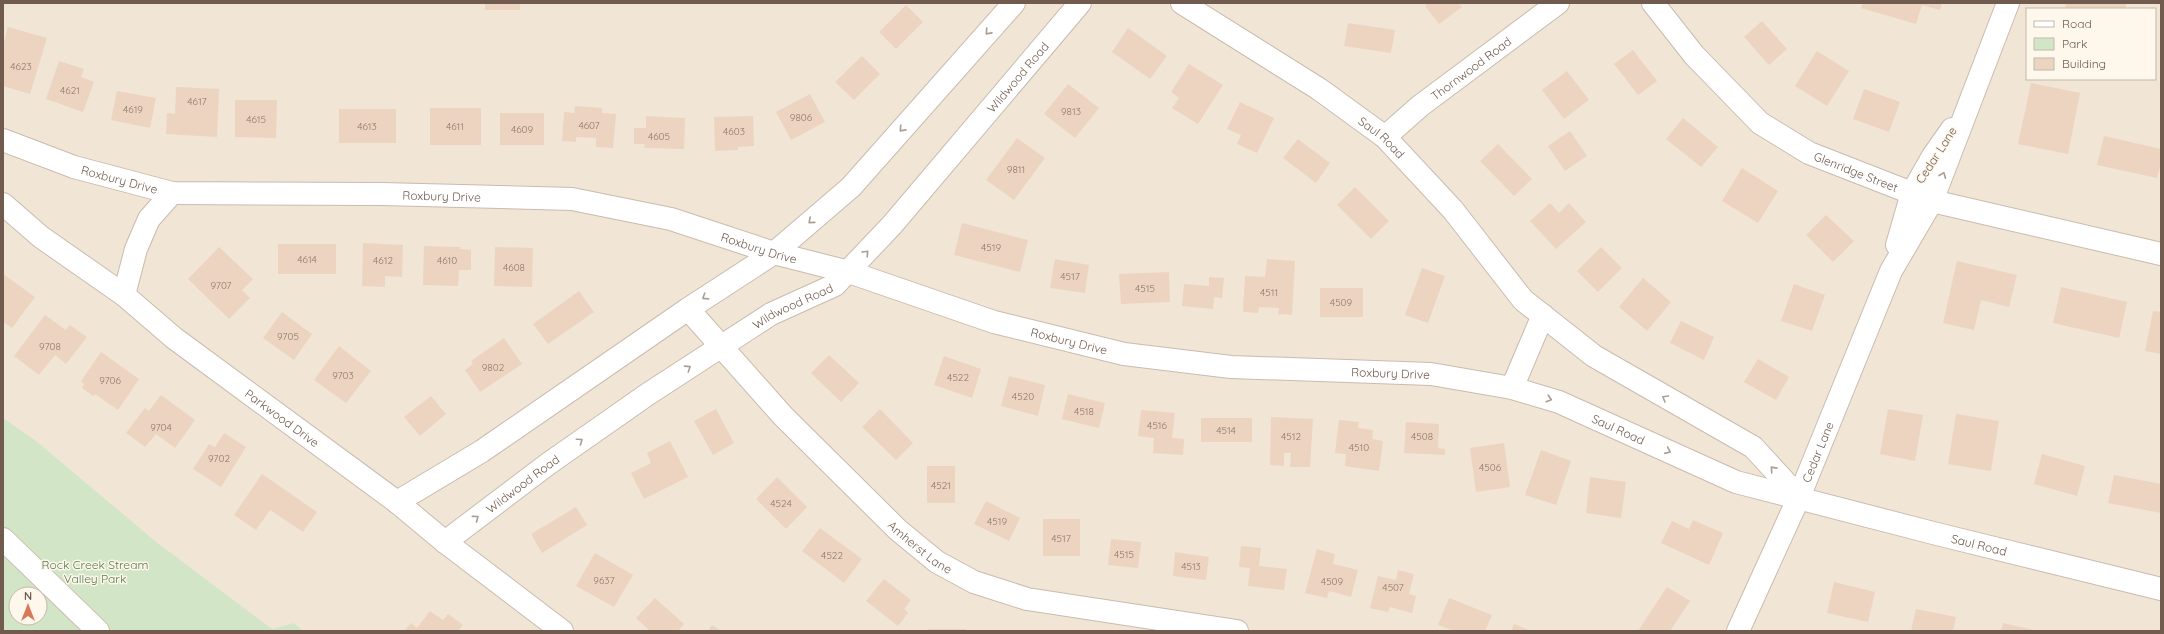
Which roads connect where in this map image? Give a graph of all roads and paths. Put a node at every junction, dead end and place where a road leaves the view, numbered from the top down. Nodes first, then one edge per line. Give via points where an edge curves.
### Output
1 (1014, 3) edge
2 (1080, 3) edge
3 (1182, 3) edge
4 (1558, 3) edge
5 (1653, 3) edge
6 (2008, 3) edge
7 (1966, 111) junction
8 (1386, 137) junction
9 (3, 140) edge
10 (172, 193) junction
11 (1912, 193) junction
12 (1932, 201) junction
13 (3, 204) edge
14 (774, 253) junction
15 (2161, 254) edge
16 (1891, 271) junction
17 (849, 272) junction
18 (124, 295) junction
19 (688, 309) junction
20 (1543, 315) junction
21 (721, 347) junction
22 (1512, 388) junction
23 (1799, 498) junction
24 (397, 502) junction
25 (3, 540) edge
26 (445, 542) junction
27 (2161, 589) edge
28 (98, 631) edge
29 (562, 631) edge
30 (1237, 631) edge
31 (1738, 631) edge

1 -> 14 street via 851,187
17 -> 2 street, Wildwood Road
3 - 8 street, Saul Road via 1319,89
4 - 8 street, Thornwood Road via 1420,106
5 - 11 street, Glenridge Street via 1694,55 1760,123 1809,153
6 - 7 street, Cedar Lane
7 - 11 street, Cedar Lane via 1933,156
12 -> 7 street, Cedar Lane
8 - 20 street, Saul Road via 1453,210 1523,300
9 - 10 street, Roxbury Drive via 74,167
10 - 14 street, Roxbury Drive via 382,194 572,199 671,218
10 - 18 street via 149,219 136,249
11 - 12 street, Glenridge Street
11 - 16 street, Cedar Lane
12 - 15 street, Glenridge Street
12 - 16 street, Cedar Lane
13 - 18 street, Parkwood Drive via 41,236
14 - 17 street, Roxbury Drive
14 -> 19 street
16 - 23 street, Cedar Lane
17 - 21 street, Wildwood Road via 835,285 771,314
17 - 22 street, Roxbury Drive via 994,322 1124,354 1231,367 1430,374
18 - 24 street, Parkwood Drive via 174,338
19 - 21 street, Amherst Lane
19 - 24 street via 482,451
20 - 22 street
23 -> 20 street, Saul Road via 1753,447 1594,356
26 -> 21 street, Wildwood Road via 548,464
21 - 30 street, Amherst Lane via 782,416 892,525 937,562 974,582 1027,599
22 -> 23 street, Saul Road via 1559,402 1736,482
23 - 27 street, Saul Road
23 - 31 street, Cedar Lane
24 - 26 street, Parkwood Drive
25 - 28 street
26 - 29 street, Parkwood Drive

